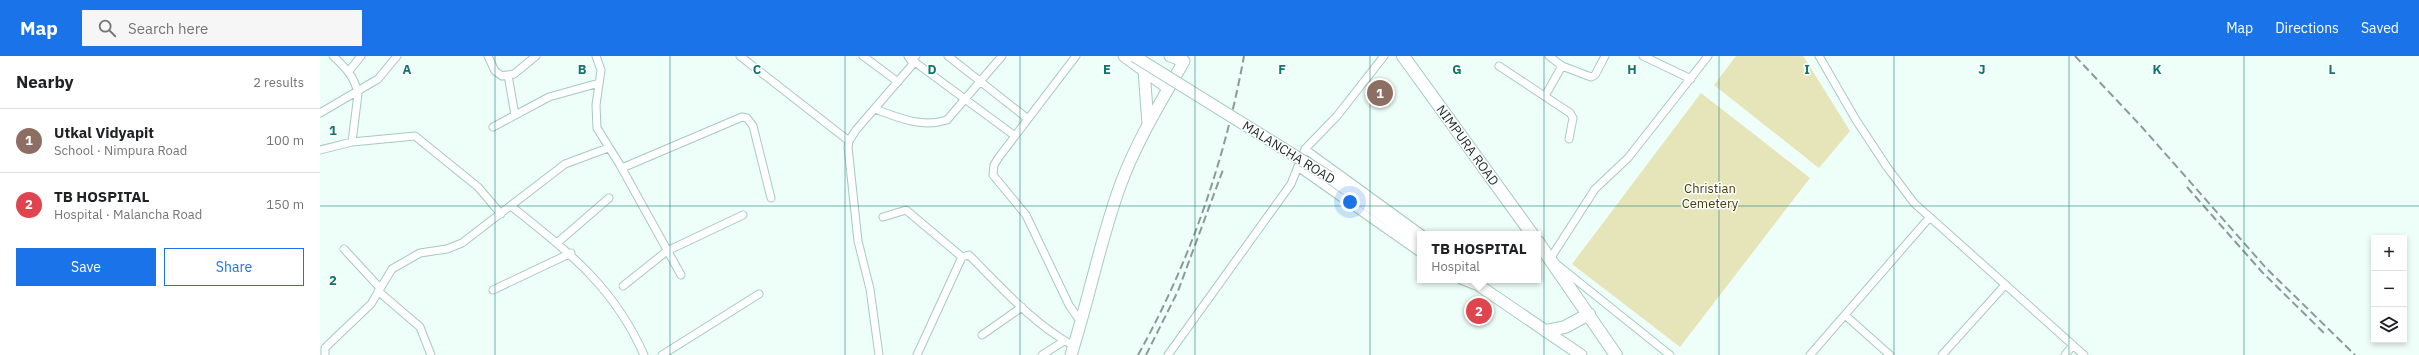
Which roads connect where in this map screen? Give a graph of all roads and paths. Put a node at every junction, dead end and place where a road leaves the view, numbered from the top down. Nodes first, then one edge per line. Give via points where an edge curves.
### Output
1 (333, 56) edge
2 (361, 56) edge
3 (397, 56) edge
4 (488, 56) edge
5 (536, 56) edge
6 (596, 56) edge
7 (740, 56) edge
8 (948, 56) edge
9 (1002, 56) edge
10 (1076, 56) edge
11 (1124, 56) edge
12 (1134, 56) edge
13 (1170, 56) edge
14 (1384, 56) edge
15 (1403, 56) edge
16 (1549, 56) edge
17 (1605, 56) edge
18 (1643, 56) edge
19 (1708, 56) edge
20 (1820, 56) edge
21 (867, 57) edge
22 (912, 57) edge
23 (1186, 59) edge
24 (1499, 66) dead end
25 (1562, 66) junction
26 (1144, 70) junction
27 (349, 72) junction
28 (508, 75) junction
29 (1691, 78) junction
30 (898, 82) junction
31 (981, 82) junction
32 (599, 83) junction
33 (1168, 88) junction
34 (357, 91) junction
35 (1545, 96) junction
36 (966, 99) junction
37 (875, 109) junction
38 (320, 113) edge
39 (515, 115) junction
40 (1028, 119) junction
41 (1148, 125) junction
42 (493, 127) dead end
43 (1015, 136) junction
44 (1569, 139) dead end
45 (849, 141) junction
46 (352, 142) junction
47 (608, 148) junction
48 (1305, 149) junction
49 (320, 150) edge
50 (622, 168) junction
51 (1299, 168) junction
52 (609, 198) dead end
53 (771, 198) dead end
54 (511, 206) junction
55 (500, 214) junction
56 (743, 215) dead end
57 (883, 217) dead end
58 (1929, 218) junction
59 (1418, 231) edge
60 (1530, 231) edge
61 (1417, 241) edge
62 (557, 243) junction
63 (1541, 246) edge
64 (344, 249) dead end
65 (667, 251) junction
66 (1417, 251) edge
67 (571, 254) junction
68 (962, 257) junction
69 (1550, 259) junction
70 (681, 275) dead end
71 (1468, 283) edge
72 (1475, 283) edge
73 (1480, 283) edge
74 (2005, 285) junction
75 (623, 286) dead end
76 (379, 290) junction
77 (493, 290) dead end
78 (1488, 292) junction
79 (759, 294) dead end
80 (1022, 307) junction
81 (1589, 314) junction
82 (1845, 315) junction
83 (1080, 321) junction
84 (1546, 331) junction
85 (982, 335) dead end
86 (2073, 345) junction
87 (1069, 347) edge
88 (326, 355) edge
89 (431, 355) edge
90 (644, 355) edge
91 (662, 355) edge
92 (879, 355) edge
93 (917, 355) edge
94 (1042, 355) edge
95 (1168, 355) edge
96 (1581, 355) edge
97 (1616, 355) edge
98 (1670, 355) edge
99 (1810, 355) edge
100 (1890, 355) edge
101 (1942, 355) edge
102 (2065, 355) edge
103 (2084, 355) edge

1 - 27 street
2 - 27 street
3 - 34 street via 378,79
4 - 28 street via 498,74
5 - 28 street via 523,68
6 - 32 street via 601,70
7 - 45 street
8 - 31 street
9 - 31 street
10 - 40 street
11 - 26 main road
12 - 61 main road, MALANCHA ROAD, bridge via 1329,177
13 - 23 main road
14 - 48 street via 1337,116
15 - 60 main road, NIMPURA ROAD
16 - 25 street
17 - 25 street via 1594,76
18 - 29 street
19 - 29 street
20 - 58 street via 1886,167
21 - 30 street
22 - 30 street via 913,64
22 - 36 street
23 - 33 main road
24 - 35 street
25 - 35 street
26 - 33 main road
26 - 41 main road
27 - 34 street
28 - 39 street
29 - 69 street via 1628,158 1595,189
30 - 37 street
31 - 36 street
31 - 40 street
32 - 39 street via 549,97
32 - 47 street via 597,128
33 - 41 main road
34 - 38 street
34 - 46 street
35 - 44 street via 1570,113 1573,118
36 - 37 street via 948,120 939,123 904,120
36 - 43 street
37 - 45 street
39 - 42 street
40 - 43 street
41 - 83 main road via 1120,185
43 - 83 street via 994,165 993,176 1031,223 1062,291
45 - 92 street via 858,241 870,289
46 - 49 street
46 - 55 street via 407,135 420,138 478,187
47 - 50 street
47 - 54 street via 565,164
48 - 51 street
48 - 59 street
50 - 53 street via 742,117 747,118 753,126
50 - 65 street
51 - 66 street
51 - 95 street via 1291,184
52 - 62 street
54 - 55 street
54 - 62 street
55 - 76 street via 456,246 447,250 424,251 412,256 392,269
56 - 65 street
57 - 68 street via 901,210 911,213
58 - 74 street
58 - 82 street
62 - 67 street
63 - 69 main road
64 - 76 street
65 - 70 street
65 - 75 street
67 - 77 street
67 - 90 street via 584,266 624,316
68 - 80 street via 969,255
68 - 93 street
69 - 81 main road
69 - 98 street
71 - 78 street
72 - 78 main road
73 - 78 street
74 - 86 street
74 - 101 street
76 - 88 street via 371,304 326,348
76 - 89 street via 420,327
78 - 84 main road
79 - 91 street
80 - 85 street
80 - 87 street
81 - 84 main road via 1565,327
81 - 97 main road
82 - 99 street
82 - 100 street
83 - 87 main road
84 - 96 main road
86 - 102 street
86 - 103 street
87 - 94 street

